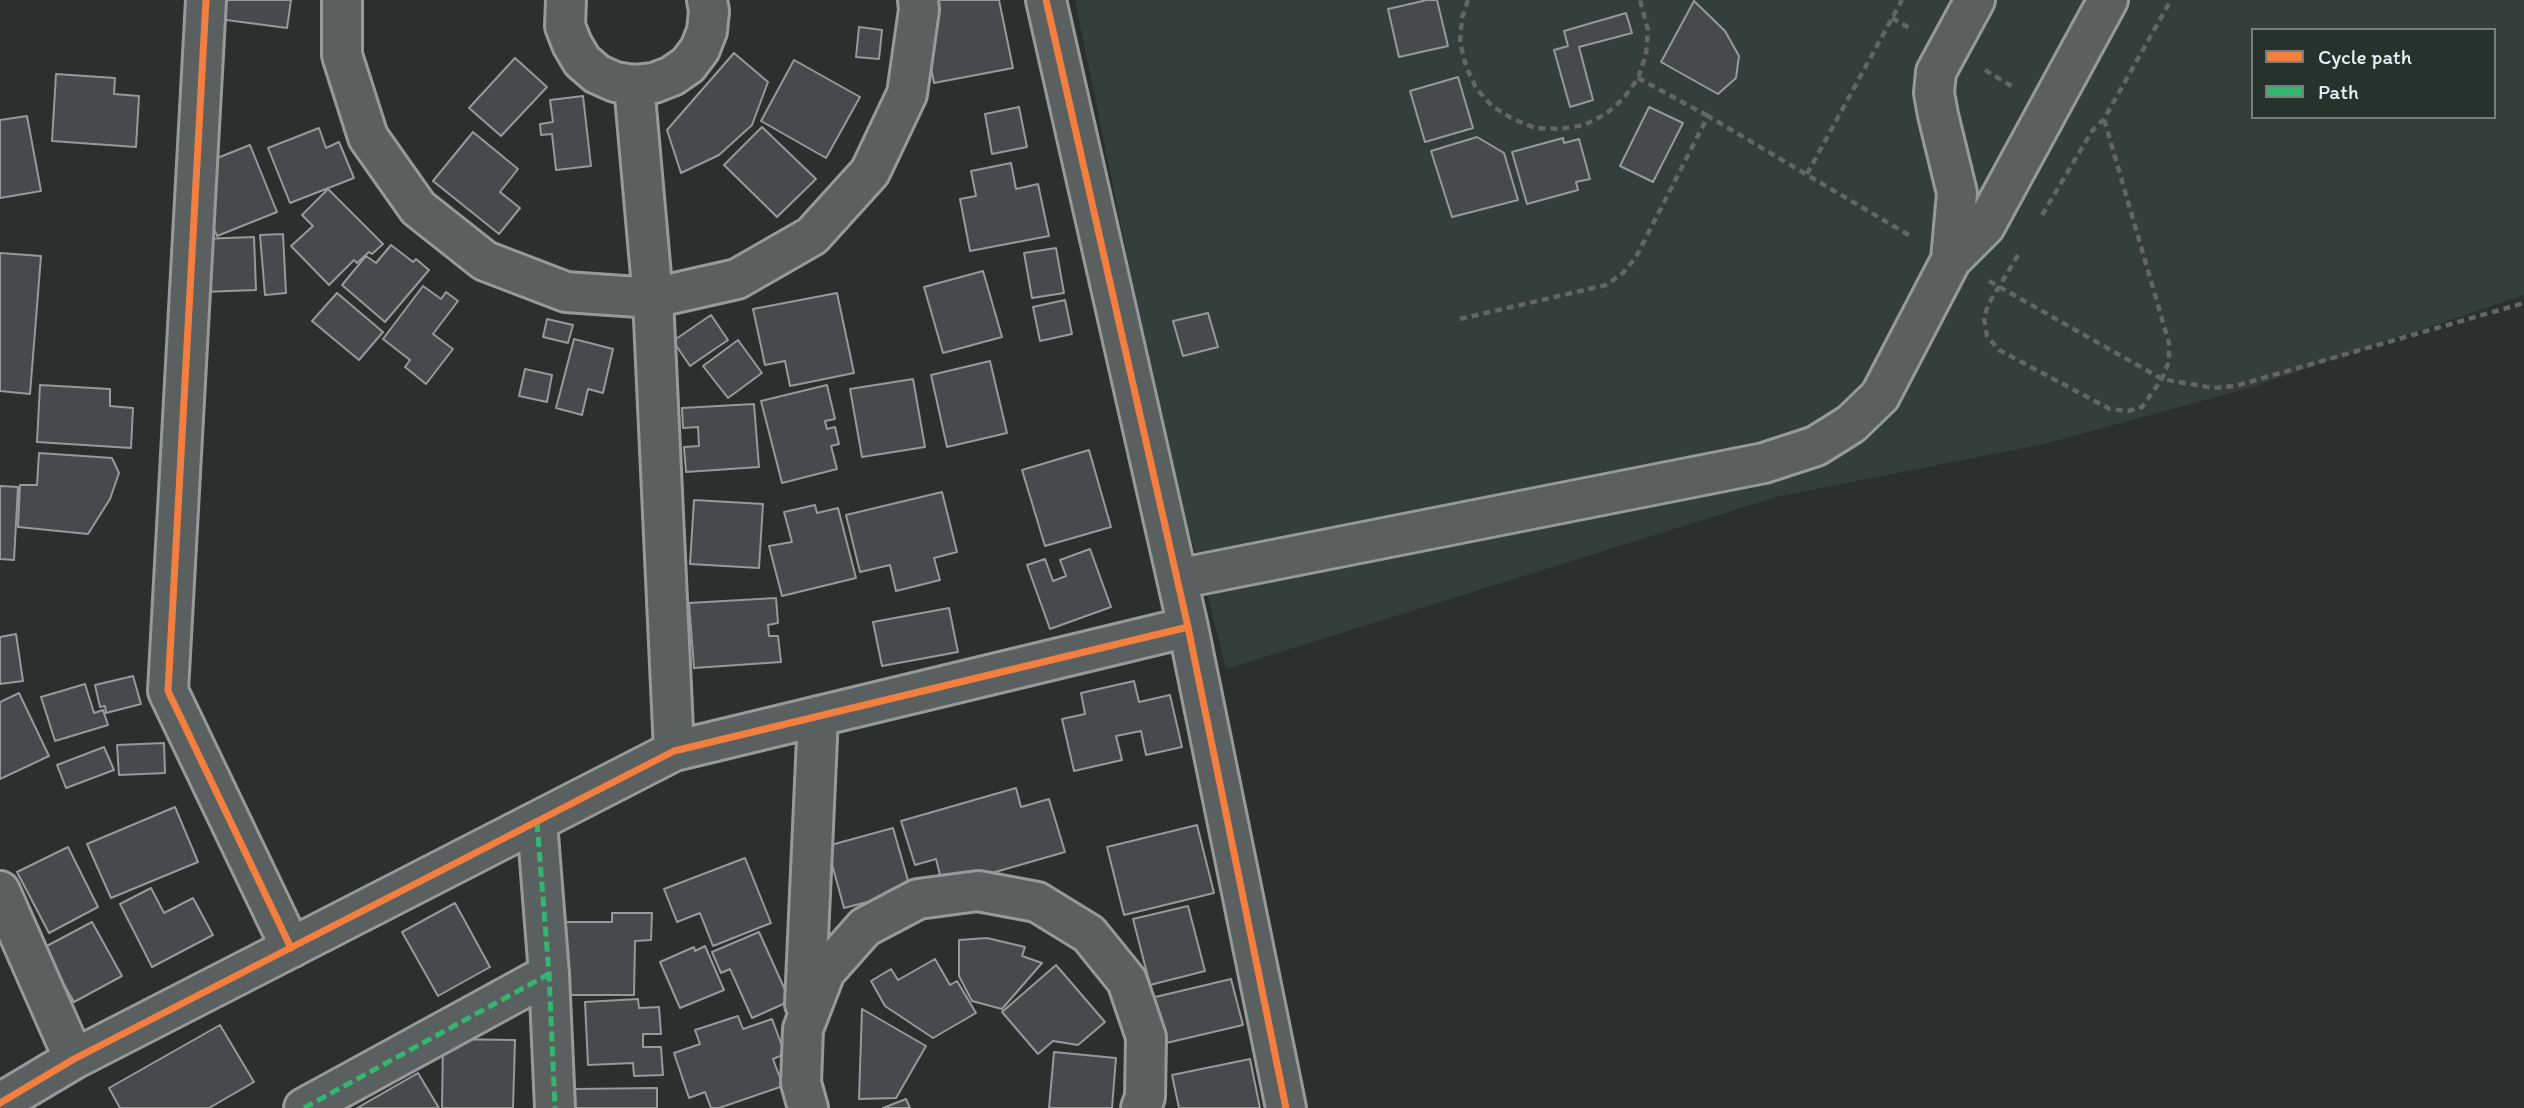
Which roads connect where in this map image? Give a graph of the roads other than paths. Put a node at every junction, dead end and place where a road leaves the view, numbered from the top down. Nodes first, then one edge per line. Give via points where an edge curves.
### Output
1 (206, 0) edge
2 (342, 0) edge
3 (566, 0) edge
4 (707, 0) edge
5 (918, 0) edge
6 (1046, 0) edge
7 (1975, 0) edge
8 (2108, 0) edge
9 (634, 85) junction
10 (1951, 260) junction
11 (653, 298) junction
12 (1177, 579) junction
13 (1188, 627) junction
14 (818, 716) junction
15 (674, 751) junction
16 (537, 821) junction
17 (0, 891) edge
18 (291, 948) junction
19 (549, 974) junction
20 (803, 1029) junction
21 (74, 1059) junction
22 (0, 1102) edge
23 (304, 1108) edge
24 (555, 1108) edge
25 (808, 1108) edge
26 (1141, 1108) edge
27 (1286, 1108) edge

1 - 18 street via 169,691
2 - 11 street via 342,55 369,137 418,208 485,261 566,292
3 - 9 street via 565,26 582,61 597,74
4 - 9 street via 707,31 688,65 654,83
5 - 11 street via 907,94 870,172 812,236 737,279
6 - 12 street
7 - 10 street via 1936,72 1934,93 1957,192
8 - 10 street via 1985,226
9 - 11 street
10 - 12 street via 1880,396 1851,424 1815,446 1764,463
11 - 15 street
12 - 13 street
13 - 14 street
13 - 27 street
14 - 15 street
14 - 20 street
15 - 16 street
16 - 18 street
16 - 19 street
17 - 21 street
18 - 21 street
19 - 23 street
19 - 24 street
20 - 25 street via 801,1083
20 - 26 street via 825,972 865,927 918,899 978,891 1037,902 1089,934 1127,981 1146,1037
21 - 22 street

